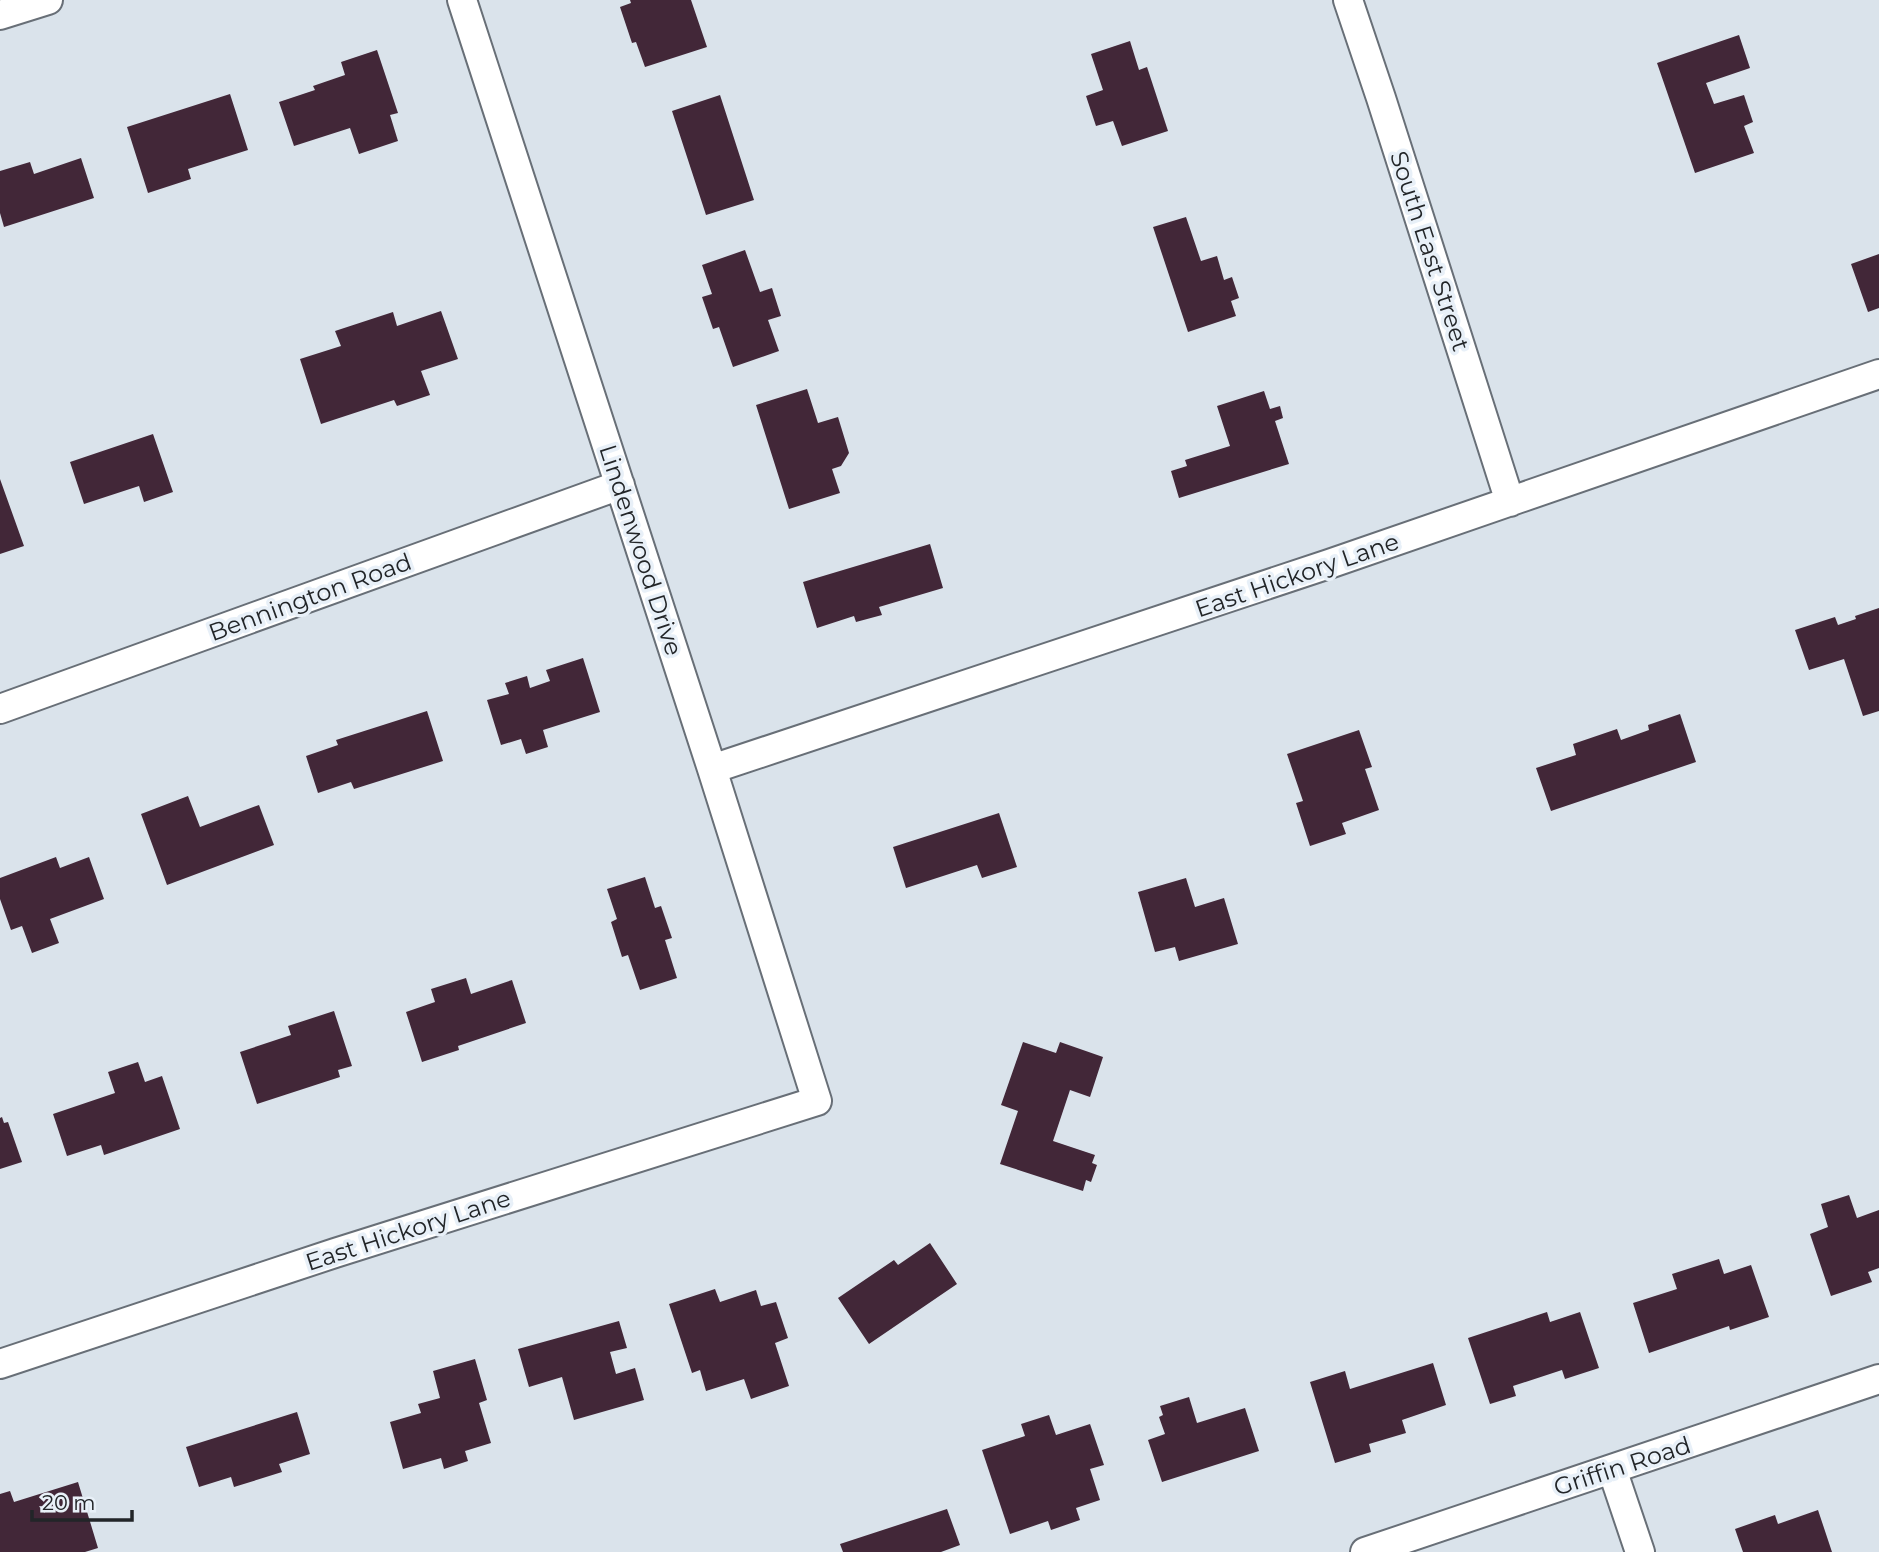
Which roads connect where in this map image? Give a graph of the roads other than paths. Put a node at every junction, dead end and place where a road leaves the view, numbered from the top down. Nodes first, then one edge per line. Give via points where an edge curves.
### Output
1 (48, 0) edge
2 (462, 0) edge
3 (1348, 0) edge
4 (0, 15) edge
5 (1879, 374) edge
6 (620, 485) junction
7 (1510, 502) junction
8 (0, 709) edge
9 (712, 769) junction
10 (817, 1101) joint
11 (0, 1364) edge
12 (1879, 1379) edge
13 (1612, 1469) junction
14 (1365, 1552) edge
15 (1640, 1552) edge

1 - 4 street
2 - 6 street, Lindenwood Drive
3 - 7 street, South East Street
5 - 7 street, East Hickory Lane
6 - 8 street, Bennington Road
6 - 9 street, Lindenwood Drive
7 - 9 street, East Hickory Lane
9 - 10 street, Lindenwood Drive
10 - 11 street, East Hickory Lane
12 - 13 street, Griffin Road
13 - 14 street, Griffin Road
13 - 15 street

